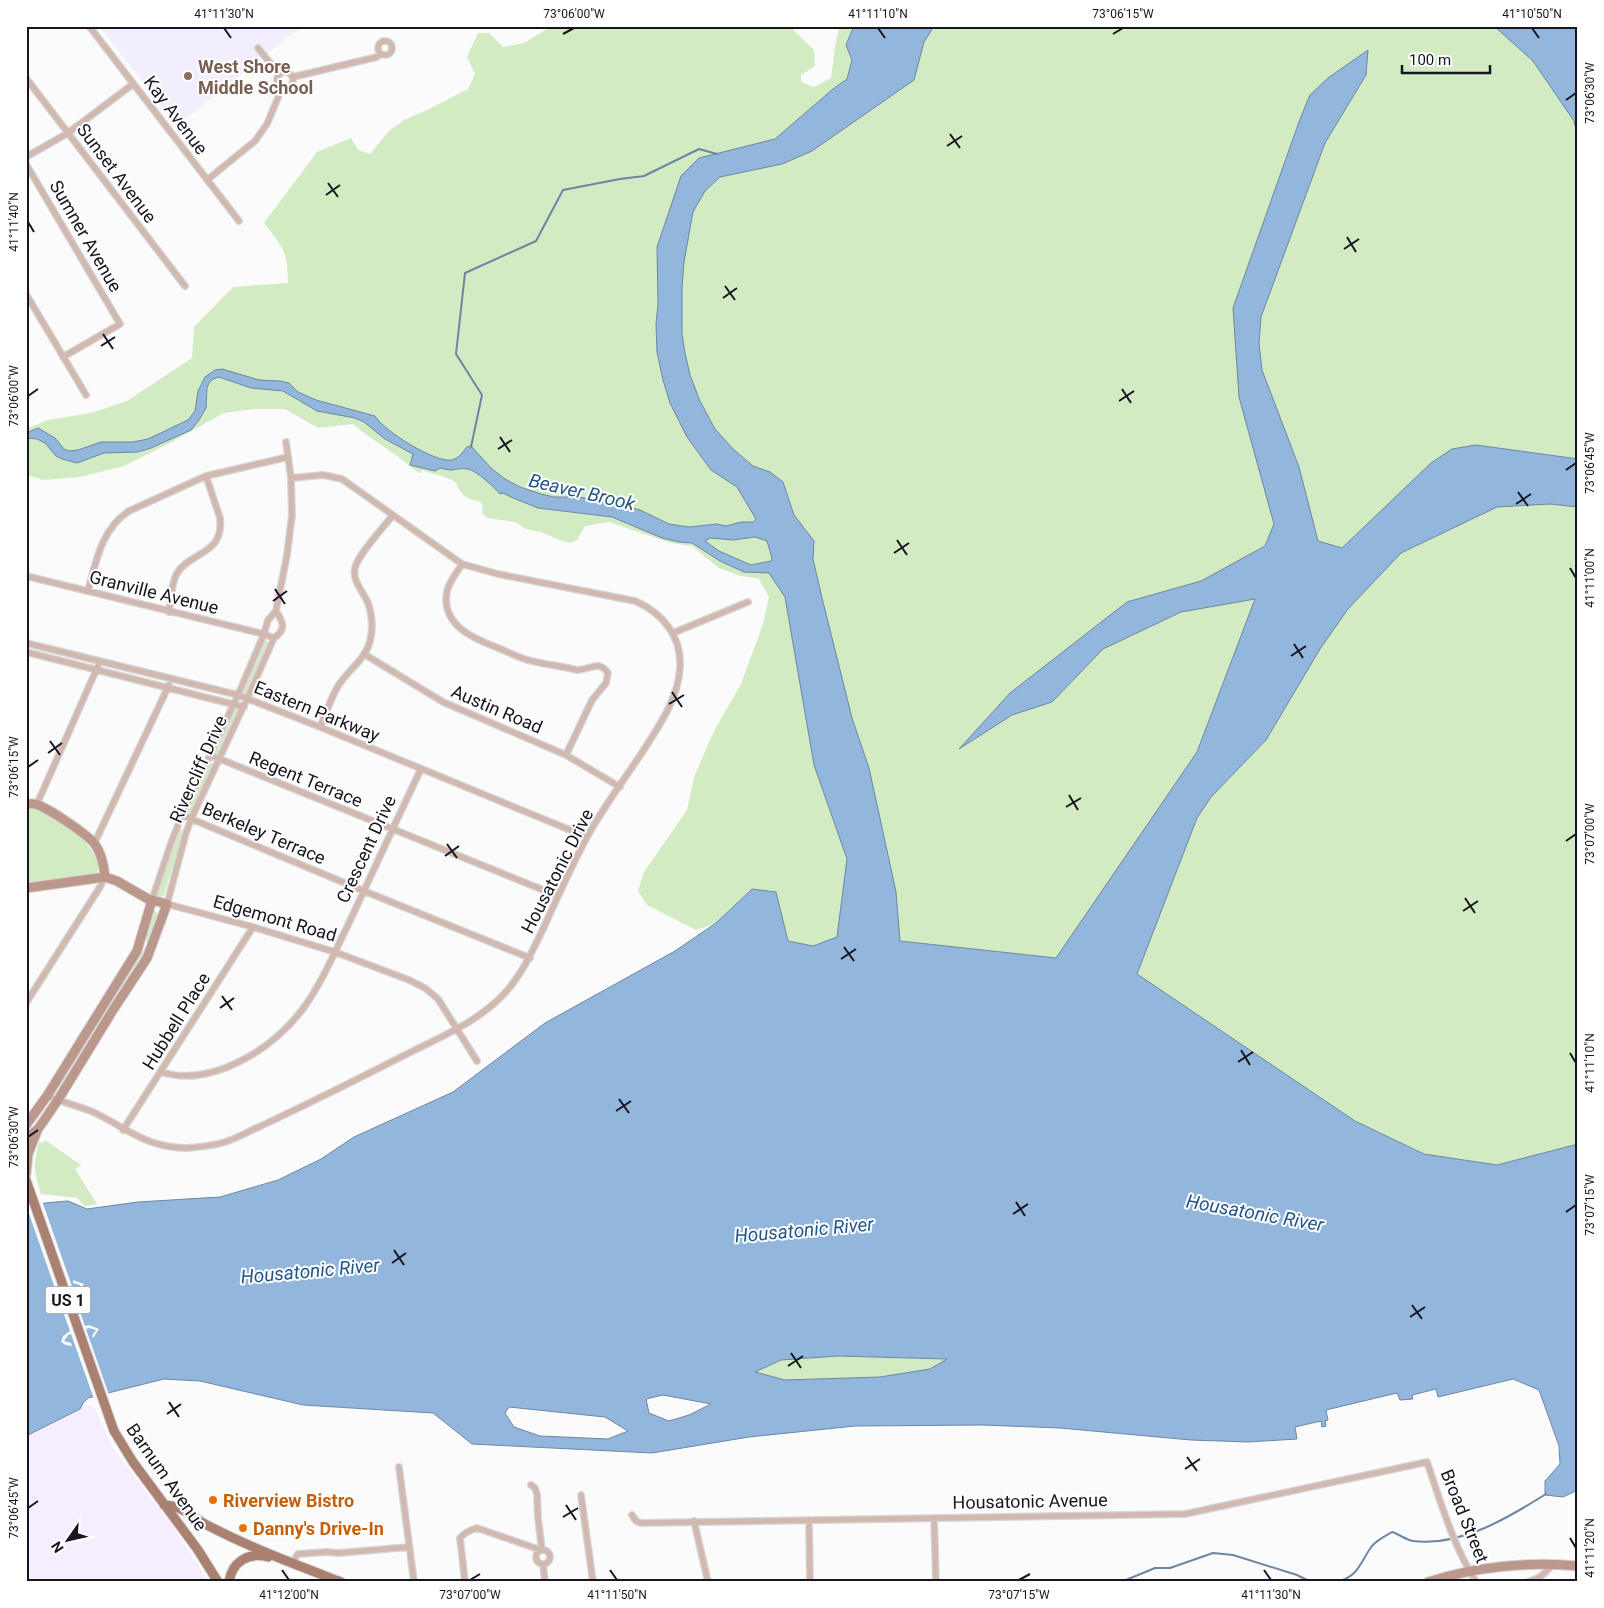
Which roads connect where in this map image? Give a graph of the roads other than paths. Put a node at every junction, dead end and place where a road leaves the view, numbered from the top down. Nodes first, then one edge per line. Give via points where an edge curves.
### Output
1 (89, 26) edge
2 (258, 48) dead end
3 (380, 54) dead end
4 (279, 74) junction
5 (293, 77) junction
6 (26, 78) edge
7 (133, 84) junction
8 (282, 88) junction
9 (68, 133) junction
10 (26, 157) edge
11 (26, 164) edge
12 (207, 180) junction
13 (240, 222) dead end
14 (184, 286) dead end
15 (26, 294) edge
16 (63, 357) junction
17 (86, 395) dead end
18 (286, 442) dead end
19 (288, 458) junction
20 (206, 476) junction
21 (291, 478) junction
22 (393, 514) junction
23 (462, 564) junction
24 (26, 576) edge
25 (88, 591) junction
26 (748, 602) dead end
27 (276, 611) junction
28 (168, 612) junction
29 (673, 633) junction
30 (264, 634) junction
31 (274, 638) junction
32 (26, 643) edge
33 (26, 652) edge
34 (364, 654) junction
35 (99, 662) junction
36 (97, 669) junction
37 (172, 679) junction
38 (168, 687) junction
39 (238, 695) junction
40 (247, 699) junction
41 (234, 703) junction
42 (244, 707) junction
43 (320, 727) junction
44 (210, 755) junction
45 (566, 755) junction
46 (219, 759) junction
47 (421, 768) junction
48 (620, 787) junction
49 (26, 804) edge
50 (37, 804) junction
51 (182, 815) junction
52 (191, 819) junction
53 (391, 830) junction
54 (587, 837) junction
55 (94, 844) junction
56 (105, 877) junction
57 (27, 890) edge
58 (364, 891) junction
59 (558, 896) junction
60 (152, 900) junction
61 (167, 904) junction
62 (253, 928) junction
63 (141, 942) junction
64 (152, 948) junction
65 (334, 952) junction
66 (530, 958) junction
67 (26, 1003) edge
68 (457, 1030) junction
69 (477, 1061) dead end
70 (161, 1072) junction
71 (47, 1096) junction
72 (58, 1100) junction
73 (26, 1125) edge
74 (38, 1129) junction
75 (123, 1130) junction
76 (26, 1139) edge
77 (26, 1174) edge
78 (28, 1184) edge
79 (1427, 1462) joint
80 (400, 1467) dead end
81 (530, 1485) dead end
82 (581, 1494) dead end
83 (164, 1505) junction
84 (632, 1515) dead end
85 (934, 1518) junction
86 (809, 1520) junction
87 (694, 1522) junction
88 (410, 1547) junction
89 (541, 1550) junction
90 (281, 1558) junction
91 (1578, 1559) edge
92 (292, 1563) junction
93 (543, 1564) junction
94 (1554, 1564) junction
95 (1573, 1566) edge
96 (1470, 1571) junction
97 (218, 1582) edge
98 (229, 1582) edge
99 (342, 1582) edge
100 (414, 1582) edge
101 (465, 1582) edge
102 (545, 1582) edge
103 (592, 1582) edge
104 (708, 1582) edge
105 (810, 1582) edge
106 (936, 1582) edge
107 (1428, 1582) edge
108 (1476, 1582) edge
109 (1528, 1582) edge

1 - 7 street, Kay Avenue
2 - 4 street
3 - 5 street
4 - 5 street via 287,72
4 - 8 street via 277,82
5 - 8 street via 292,85
6 - 9 street, Sunset Avenue
7 - 9 street
7 - 12 street, Kay Avenue
8 - 12 street via 267,124 255,141
9 - 10 street
9 - 14 street, Sunset Avenue
11 - 16 street, Sumner Avenue via 120,324
12 - 13 street, Kay Avenue
15 - 16 street
16 - 17 street
18 - 19 street, Rivercliff Drive
19 - 20 street
19 - 21 street, Rivercliff Drive
20 - 25 street via 119,517 105,536
20 - 28 street via 220,518 218,534 205,553 184,565 177,574
21 - 22 street, Housatonic Drive via 336,477
21 - 27 street, Rivercliff Drive via 290,535
22 - 23 street, Housatonic Drive
22 - 34 street via 355,567 356,581 368,604 372,624
23 - 29 street, Housatonic Drive via 635,601 658,615
23 - 45 street via 450,584 447,601 453,620 468,635 530,661 578,670 599,666 606,671 606,683 592,700
24 - 25 street, Granville Avenue
25 - 28 street, Granville Avenue
26 - 29 street
27 - 30 street, Rivercliff Drive via 268,620
27 - 31 street, Rivercliff Drive via 283,627 281,634
28 - 30 street, Granville Avenue
29 - 48 street, Housatonic Drive via 680,661 676,690 663,720
30 - 31 street, Granville Avenue
30 - 39 street, Rivercliff Drive
31 - 40 street, Rivercliff Drive
32 - 35 street, Eastern Parkway
33 - 36 street, Eastern Parkway
34 - 43 street via 337,688
34 - 45 street, Austin Road via 443,702
35 - 36 street
35 - 37 street, Eastern Parkway
36 - 38 street, Eastern Parkway
36 - 50 street
37 - 38 street
37 - 39 street, Eastern Parkway
38 - 41 street, Eastern Parkway
38 - 55 street
39 - 40 street, Eastern Parkway
39 - 41 street, Rivercliff Drive
40 - 42 street, Rivercliff Drive
40 - 43 street, Eastern Parkway
41 - 42 street, Eastern Parkway
41 - 44 street, Rivercliff Drive
42 - 46 street, Rivercliff Drive
43 - 47 street, Eastern Parkway
44 - 46 street, Regent Terrace
44 - 51 street, Rivercliff Drive
45 - 48 street, Austin Road
46 - 52 street, Rivercliff Drive
46 - 53 street, Regent Terrace
47 - 53 street, Crescent Drive
47 - 54 street, Eastern Parkway
48 - 54 street, Housatonic Drive
49 - 50 street
50 - 55 street via 68,822
51 - 52 street, Berkeley Terrace
51 - 60 street, Rivercliff Drive
52 - 58 street, Berkeley Terrace
52 - 61 street, Rivercliff Drive
53 - 58 street, Crescent Drive
53 - 59 street, Regent Terrace
54 - 59 street, Housatonic Drive
55 - 56 street via 104,866
56 - 57 street
56 - 60 street, Edgemont Road
56 - 67 street
58 - 65 street, Crescent Drive
58 - 66 street, Berkeley Terrace
59 - 66 street, Housatonic Drive
60 - 61 street, Edgemont Road
60 - 63 street, Rivercliff Drive
61 - 62 street, Edgemont Road
61 - 64 street, Rivercliff Drive
62 - 65 street, Edgemont Road
62 - 70 street, Hubbell Place
63 - 64 street
63 - 71 street, Rivercliff Drive
64 - 72 street, Rivercliff Drive
65 - 68 street, Edgemont Road via 425,988 438,999
65 - 70 street, Crescent Drive via 302,1010 289,1026 261,1048 211,1073 185,1076
66 - 68 street, Housatonic Drive via 516,980 488,1010
68 - 69 street, Edgemont Road
68 - 75 street, Housatonic Drive via 224,1142 176,1147 144,1140
70 - 75 street, Hubbell Place
71 - 72 street, Housatonic Drive
71 - 73 street, Rivercliff Drive
72 - 74 street, Rivercliff Drive
72 - 75 street, Housatonic Drive via 93,1112
74 - 76 street, Rivercliff Drive
74 - 77 street, Rivercliff Drive via 28,1154
78 - 83 main road, Barnum Avenue / US 1 via 106,1412 119,1440
79 - 85 street, Housatonic Avenue via 1185,1514
79 - 96 street, Broad Street via 1448,1523
80 - 88 street
81 - 89 street via 537,1494
82 - 103 street
83 - 90 main road via 180,1507 208,1526
83 - 97 main road, Barnum Avenue / US 1
84 - 87 street, Housatonic Avenue via 641,1523
85 - 86 street, Housatonic Avenue
85 - 106 street
86 - 87 street, Housatonic Avenue
86 - 105 street
87 - 104 street
88 - 92 street via 298,1554
88 - 100 street
89 - 93 street via 536,1559
89 - 93 street via 550,1557
89 - 101 street via 478,1528 469,1530 460,1538
90 - 92 main road
90 - 98 main road via 246,1557 234,1566
91 - 95 street
92 - 99 main road
93 - 102 street
94 - 95 street
94 - 96 street
94 - 109 street via 1540,1577
96 - 107 street
96 - 108 street, Broad Street

